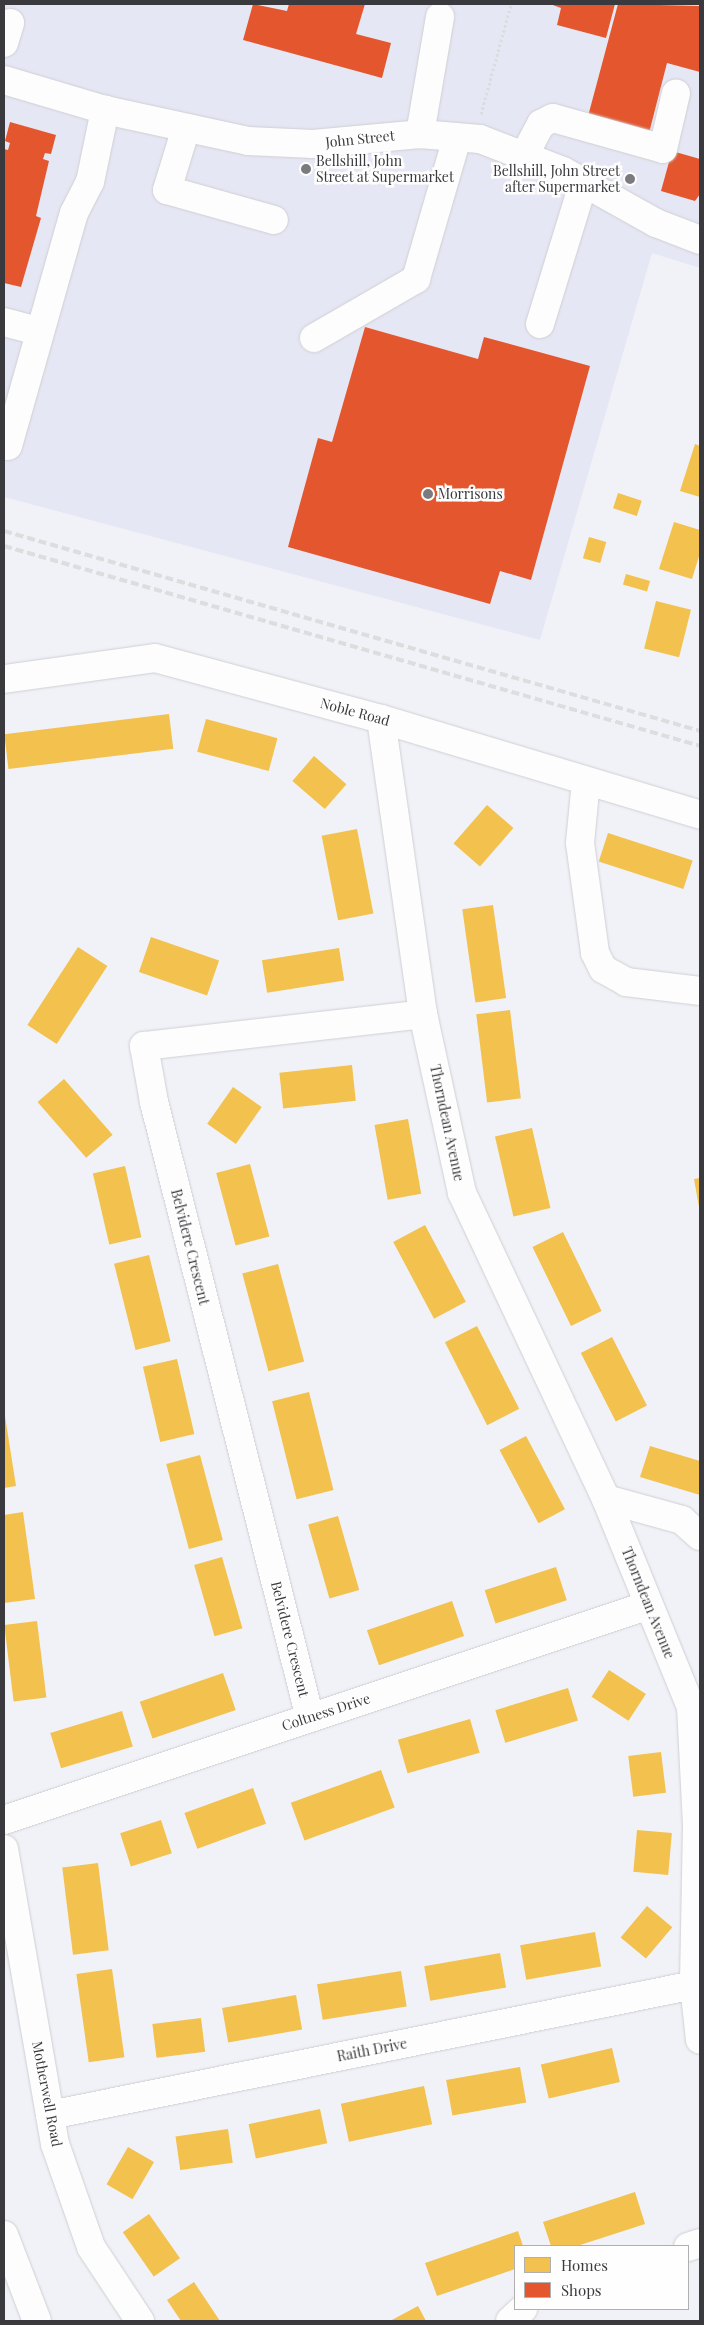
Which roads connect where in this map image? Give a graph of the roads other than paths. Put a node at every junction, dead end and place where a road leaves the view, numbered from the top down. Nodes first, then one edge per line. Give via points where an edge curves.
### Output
1 (440, 17) dead end
2 (4, 80) edge
3 (676, 93) dead end
4 (105, 110) junction
5 (186, 128) junction
6 (420, 134) junction
7 (469, 139) junction
8 (525, 154) junction
9 (584, 182) junction
10 (274, 220) dead end
11 (700, 240) edge
12 (4, 322) edge
13 (540, 324) dead end
14 (38, 331) junction
15 (314, 338) dead end
16 (8, 446) dead end
17 (4, 679) edge
18 (382, 719) junction
19 (586, 781) junction
20 (700, 815) edge
21 (700, 991) edge
22 (423, 1014) junction
23 (606, 1499) junction
24 (700, 1536) edge
25 (649, 1605) junction
26 (696, 1699) edge
27 (310, 1718) junction
28 (4, 1820) edge
29 (4, 1849) edge
30 (694, 1986) junction
31 (700, 2040) edge
32 (50, 2115) junction
33 (4, 2235) edge
34 (522, 2310) edge
35 (37, 2321) edge
36 (140, 2321) edge
37 (510, 2321) edge

1 - 6 street
2 - 4 street, John Street
3 - 8 street via 663,149 553,118 541,124
4 - 5 street, John Street
4 - 14 street via 90,182 74,213
5 - 6 street, John Street via 248,140 313,144
5 - 10 street via 167,190
6 - 7 street, John Street
7 - 8 street, John Street
7 - 15 street via 416,279
8 - 9 street, John Street
9 - 11 street, John Street via 656,223
9 - 13 street
12 - 14 street
14 - 16 street
17 - 18 street, Noble Road via 154,658
18 - 19 street, Noble Road
18 - 22 street, Thorndean Avenue
19 - 20 street, Noble Road
19 - 21 street via 580,843 596,953 603,969 626,982
22 - 23 street, Thorndean Avenue via 462,1192
22 - 27 street, Belvidere Crescent via 144,1046 154,1102
23 - 24 street via 682,1520
23 - 25 street, Thorndean Avenue
25 - 26 street, Thorndean Avenue
25 - 27 street, Coltness Drive
26 - 30 street, Thorndean Avenue via 698,1826
27 - 28 street, Coltness Drive
29 - 32 street, Motherwell Road
30 - 31 street, Thorndean Avenue
30 - 32 street, Raith Drive
32 - 36 street, Motherwell Road via 55,2144 91,2246
33 - 35 street
34 - 37 street

